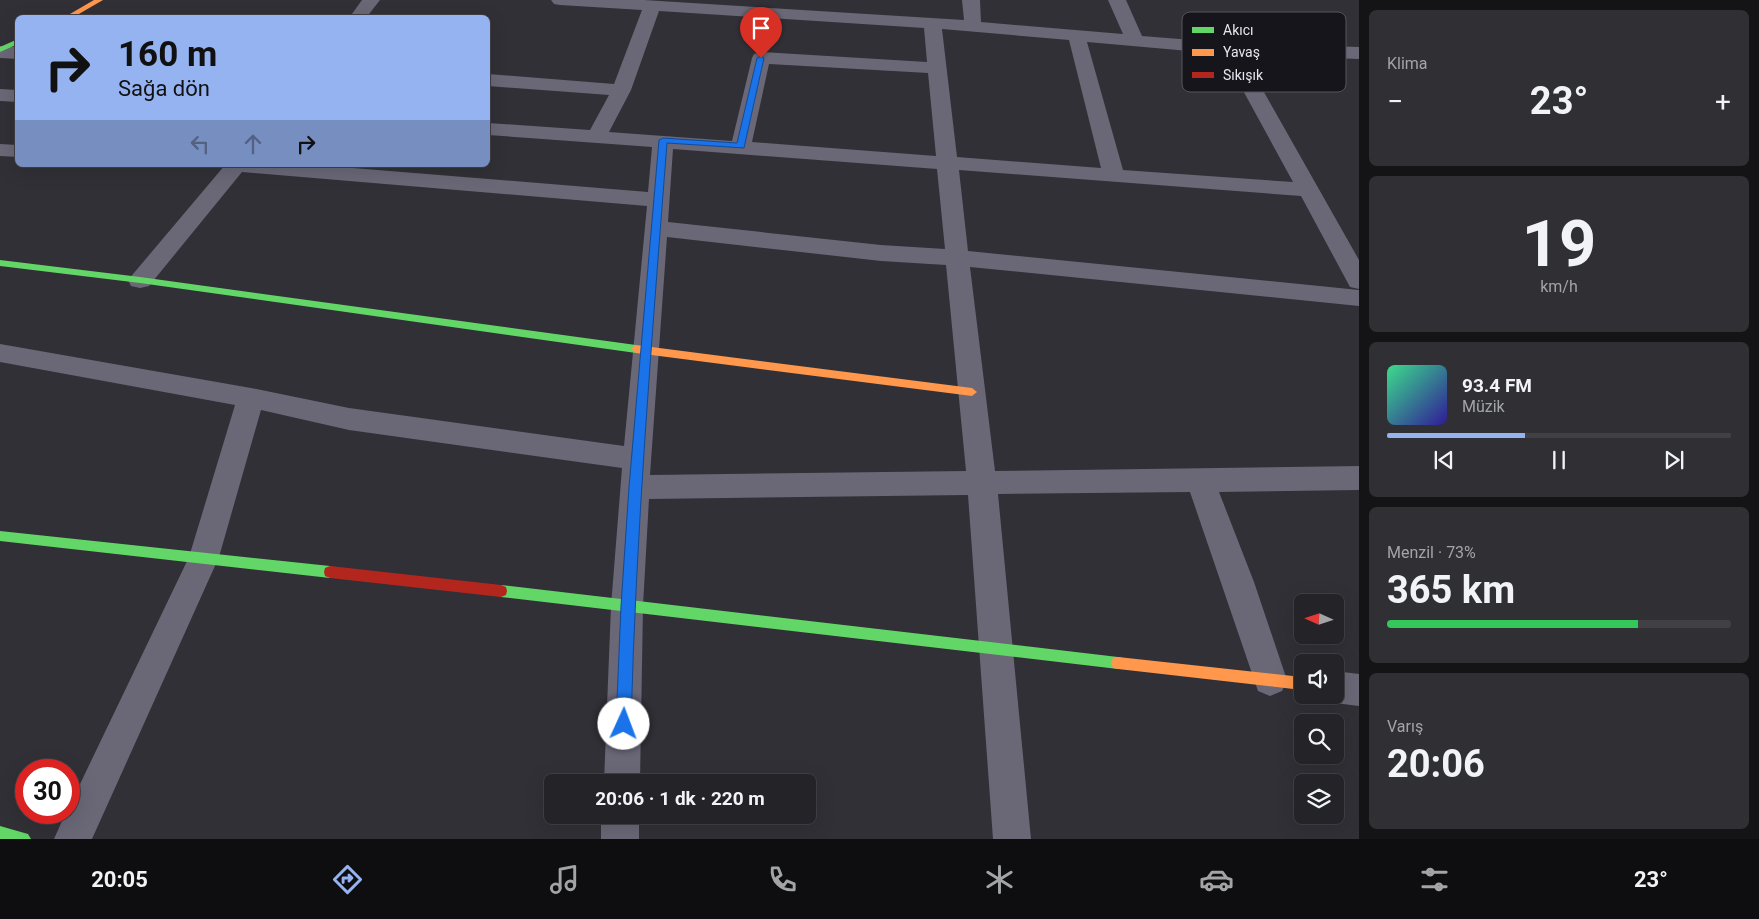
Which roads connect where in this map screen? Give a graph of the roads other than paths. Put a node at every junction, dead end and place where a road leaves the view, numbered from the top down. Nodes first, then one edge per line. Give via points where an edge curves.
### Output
1 (99, 0) edge
2 (371, 0) edge
3 (560, 0) edge
4 (971, 0) edge
5 (1117, 0) edge
6 (673, 4) edge
7 (652, 6) junction
8 (818, 8) edge
9 (72, 15) edge
10 (359, 15) edge
11 (932, 23) junction
12 (973, 26) junction
13 (1076, 34) junction
14 (1135, 40) junction
15 (15, 43) edge
16 (1182, 44) edge
17 (0, 51) edge
18 (15, 53) edge
19 (1346, 53) edge
20 (1359, 53) edge
21 (937, 68) junction
22 (490, 80) edge
23 (621, 90) junction
24 (1254, 92) edge
25 (0, 94) edge
26 (15, 96) edge
27 (490, 129) edge
28 (597, 136) junction
29 (663, 140) junction
30 (741, 146) junction
31 (0, 150) edge
32 (15, 151) edge
33 (947, 162) junction
34 (235, 167) edge
35 (261, 167) edge
36 (1113, 174) junction
37 (1308, 190) junction
38 (658, 200) junction
39 (656, 228) junction
40 (958, 258) junction
41 (0, 263) edge
42 (140, 280) junction
43 (1359, 281) edge
44 (1359, 298) edge
45 (646, 350) junction
46 (0, 353) edge
47 (972, 392) junction
48 (251, 398) junction
49 (637, 459) junction
50 (1359, 478) edge
51 (1200, 480) junction
52 (982, 483) junction
53 (635, 487) junction
54 (0, 536) edge
55 (204, 557) junction
56 (627, 606) junction
57 (997, 648) junction
58 (1270, 680) junction
59 (1294, 683) edge
60 (1344, 689) edge
61 (1359, 690) edge
62 (622, 774) edge
63 (620, 824) edge
64 (0, 834) edge
65 (23, 839) edge
66 (73, 839) edge
67 (620, 839) edge
68 (1012, 839) edge

1 - 9 street
2 - 10 street
3 - 7 street
4 - 12 street
5 - 14 street
6 - 7 street
6 - 8 street
7 - 23 street
8 - 11 street
11 - 12 street
11 - 21 street
12 - 13 street
13 - 14 street
13 - 36 street
14 - 16 street
15 - 17 street
17 - 18 street
19 - 20 street
21 - 30 street via 761,58
21 - 33 street
22 - 23 street
23 - 28 street
24 - 37 street
25 - 26 street
27 - 28 street
28 - 29 street
29 - 30 street
29 - 38 street
30 - 33 street
31 - 32 street
33 - 36 street
33 - 40 street
34 - 42 street
35 - 38 street
36 - 37 street
37 - 43 street
38 - 39 street
39 - 40 street via 880,254
39 - 45 street
40 - 44 street
40 - 47 street
41 - 42 street
42 - 45 street
45 - 47 street
45 - 49 street
46 - 48 street
47 - 52 street
48 - 49 street via 349,419
48 - 55 street
49 - 53 street
50 - 51 street
51 - 52 street
51 - 58 street
52 - 53 street
52 - 57 street
53 - 56 street
54 - 55 street
55 - 56 street
55 - 66 street
56 - 57 street
56 - 62 street
57 - 58 street
57 - 68 street
58 - 59 street
60 - 61 street
63 - 67 street
64 - 65 street

